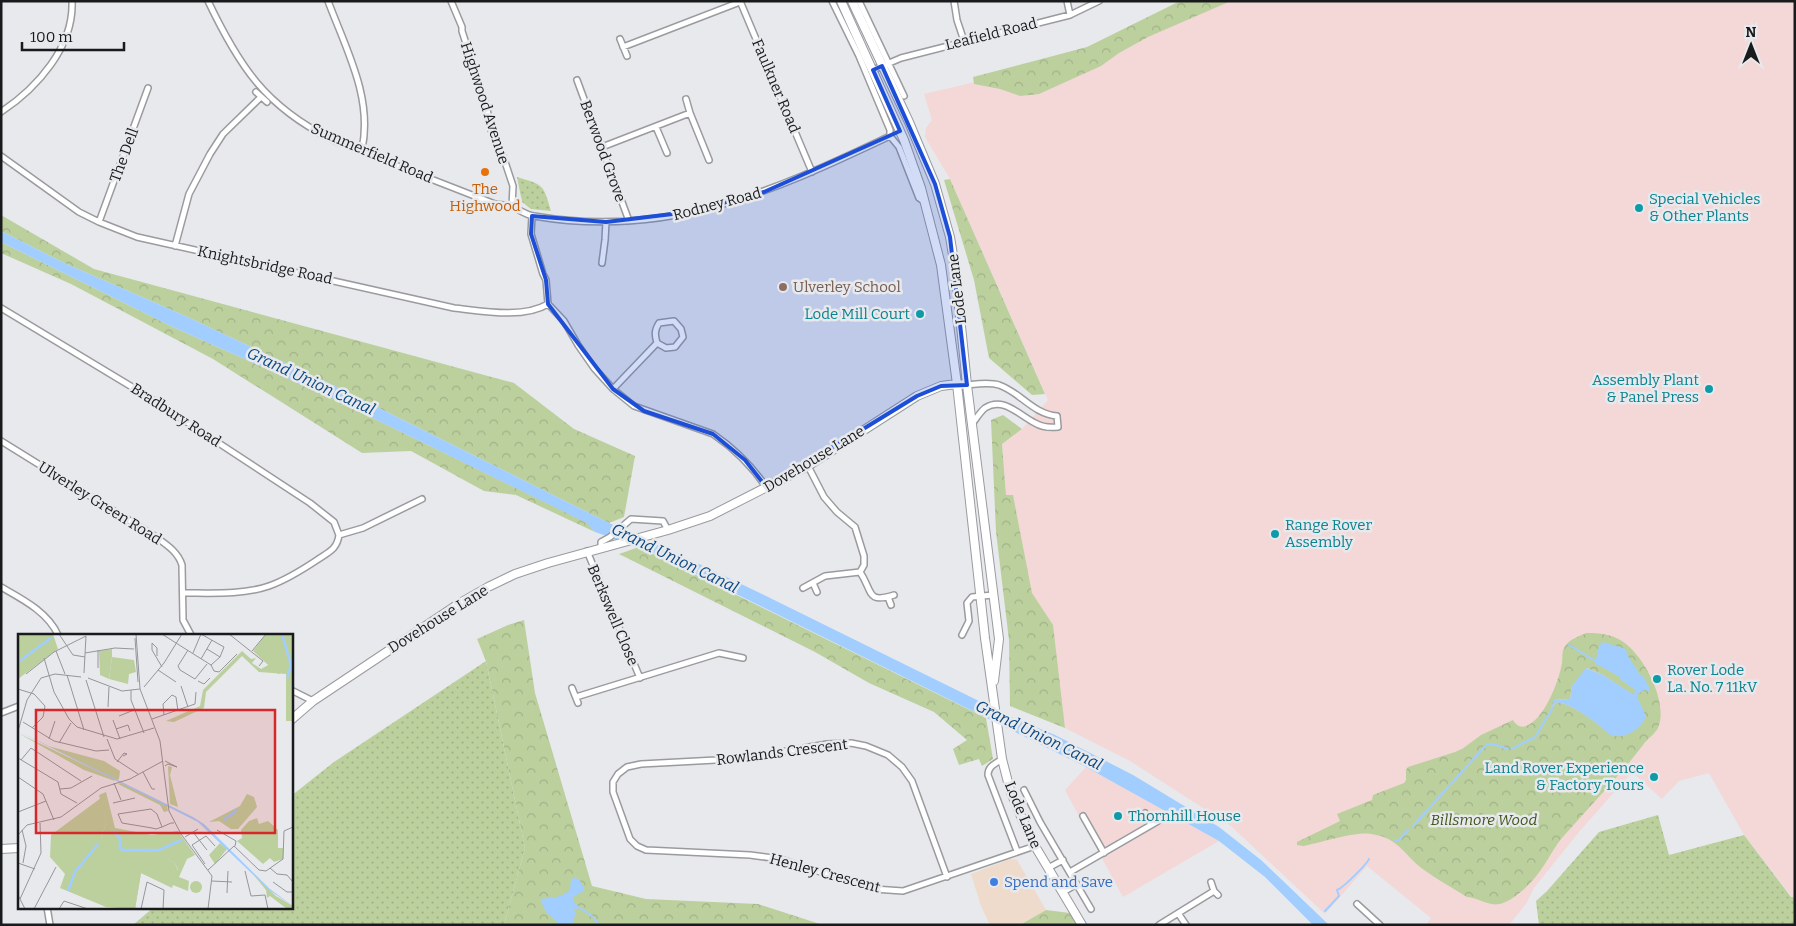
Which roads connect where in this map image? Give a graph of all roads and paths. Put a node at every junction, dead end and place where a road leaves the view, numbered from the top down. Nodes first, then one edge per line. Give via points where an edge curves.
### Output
1 (72, 1) edge
2 (208, 1) edge
3 (328, 1) edge
4 (451, 1) edge
5 (832, 1) edge
6 (841, 1) edge
7 (852, 1) edge
8 (859, 1) edge
9 (954, 1) edge
10 (1067, 1) edge
11 (1099, 1) edge
12 (740, 2) edge
13 (1070, 15) junction
14 (620, 39) dead end
15 (964, 41) junction
16 (623, 47) junction
17 (627, 56) dead end
18 (886, 65) junction
19 (873, 70) junction
20 (577, 80) dead end
21 (148, 88) dead end
22 (256, 92) dead end
23 (904, 96) dead end
24 (261, 97) junction
25 (686, 99) dead end
26 (267, 102) dead end
27 (1, 112) edge
28 (690, 113) junction
29 (656, 127) junction
30 (890, 136) junction
31 (602, 148) junction
32 (362, 149) junction
33 (667, 153) dead end
34 (1, 156) edge
35 (709, 160) dead end
36 (812, 172) junction
37 (925, 202) junction
38 (512, 206) junction
39 (532, 216) junction
40 (629, 221) junction
41 (99, 222) junction
42 (606, 222) junction
43 (175, 246) junction
44 (602, 263) dead end
45 (548, 304) junction
46 (1, 308) edge
47 (657, 343) junction
48 (958, 384) junction
49 (967, 385) junction
50 (613, 389) junction
51 (972, 424) junction
52 (1, 441) edge
53 (808, 466) junction
54 (767, 488) junction
55 (422, 499) dead end
56 (668, 530) junction
57 (339, 535) junction
58 (601, 547) junction
59 (587, 551) junction
60 (860, 572) junction
61 (813, 583) junction
62 (1, 587) edge
63 (804, 588) dead end
64 (817, 592) dead end
65 (183, 593) junction
66 (993, 595) junction
67 (981, 597) junction
68 (891, 605) dead end
69 (58, 634) edge
70 (190, 634) edge
71 (962, 634) dead end
72 (743, 658) dead end
73 (640, 678) junction
74 (572, 688) dead end
75 (292, 690) edge
76 (993, 690) junction
77 (576, 697) junction
78 (313, 701) junction
79 (578, 703) dead end
80 (18, 706) edge
81 (1, 713) edge
82 (292, 719) edge
83 (1002, 759) junction
84 (1024, 790) dead end
85 (613, 792) joint
86 (1145, 813) dead end
87 (1083, 816) dead end
88 (1158, 821) dead end
89 (1152, 825) junction
90 (1035, 846) junction
91 (1, 848) edge
92 (18, 848) edge
93 (1018, 851) junction
94 (1104, 853) junction
95 (1063, 860) junction
96 (1048, 868) junction
97 (1070, 872) junction
98 (947, 877) junction
99 (1211, 882) dead end
100 (1077, 884) junction
101 (1063, 892) junction
102 (1357, 904) dead end
103 (47, 908) edge
104 (1091, 909) dead end
105 (1178, 913) junction
106 (50, 925) edge
107 (1082, 925) edge
108 (1159, 925) edge
109 (1186, 925) edge
110 (1380, 925) edge

1 - 27 street via 69,26 58,54 36,83
2 - 32 street, Summerfield Road via 247,72 267,94 286,112 309,126 341,143
3 - 32 street via 362,91 365,124
4 - 38 street, Highwood Avenue via 462,27 491,130 513,186
5 - 30 street, Lode Lane via 859,56
6 - 19 main road, Lode Lane
7 - 18 main road, Lode Lane
8 - 18 street
9 - 15 street
10 - 13 street
11 - 13 street, Leafield Road
12 - 16 street
12 - 36 street, Faulkner Road
13 - 15 street, Leafield Road
14 - 16 street
15 - 18 street, Leafield Road
16 - 17 street
18 - 19 street, Leafield Road
18 - 23 street
18 - 49 main road, Lode Lane via 935,184 950,237
19 - 37 main road, Lode Lane via 904,140
20 - 31 street, Berwood Grove
21 - 41 street, The Dell
22 - 24 street
24 - 26 street
24 - 43 street via 223,134 210,154 189,194
25 - 28 street
28 - 29 street
28 - 35 street
29 - 31 street
29 - 33 street
30 - 36 street, Rodney Road
30 - 37 street, Lode Lane via 899,146 919,198
31 - 40 street, Berwood Grove
32 - 38 street, Summerfield Road via 377,158 494,204
34 - 41 street, Knightsbridge Road via 79,212
36 - 40 street, Rodney Road via 721,205 661,219
37 - 48 main road, Lode Lane via 942,265
38 - 39 street, Summerfield Road
39 - 42 street, Rodney Road
39 - 45 street via 531,234 546,280
40 - 42 street, Rodney Road
41 - 43 street, Knightsbridge Road via 137,237
42 - 44 street
43 - 45 street, Knightsbridge Road via 454,308 518,312
45 - 50 street via 559,314 594,368
46 - 57 street, Bradbury Road via 147,396 310,503 334,522
47 - 47 street via 655,329 660,323 674,321 683,337 675,347 666,348
47 - 50 street
48 - 49 main road
48 - 53 main road, Dovehouse Lane via 941,386 917,396
48 - 67 main road, Lode Lane
49 - 51 main road, Lode Lane
49 - 51 street via 999,386 1033,408 1057,416 1058,427 1036,424 1005,404 993,404 983,410
50 - 54 street via 644,411 713,434 745,460
51 - 66 main road, Lode Lane
52 - 65 street, Ulverley Green Road via 166,544 181,561
53 - 54 main road, Dovehouse Lane
53 - 60 street via 824,497 855,527 864,556
54 - 56 main road, Dovehouse Lane via 710,516
55 - 57 street via 363,528
56 - 58 main road, Dovehouse Lane
56 - 58 street via 662,520 628,520 601,542
57 - 65 street via 338,543 330,551 268,587
58 - 59 main road, Dovehouse Lane
59 - 73 street, Berkswell Close
59 - 78 main road, Dovehouse Lane via 515,574 488,587
60 - 61 street via 825,576
60 - 68 street via 874,598 891,596
61 - 63 street
61 - 64 street
62 - 69 street via 37,610
65 - 70 street, Ulverley Green Road via 182,620
66 - 67 street
66 - 76 main road, Lode Lane via 999,639
67 - 71 street via 972,598 967,603 969,621
67 - 76 main road, Lode Lane
72 - 73 street, Berkswell Close via 719,653
73 - 77 street, Berkswell Close
74 - 77 street
75 - 78 street
76 - 83 main road, Lode Lane
77 - 79 street
78 - 82 main road, Dovehouse Lane
80 - 81 street
83 - 90 main road, Lode Lane via 1010,790
83 - 93 street, Lode Lane via 991,766 988,775
84 - 95 street, Lode Lane
85 - 98 street, Henley Crescent via 630,839 646,850 780,859 889,891 903,891
85 - 98 street, Rowlands Crescent via 613,782 618,774 627,767 641,764 763,755 827,744 866,746 888,755 912,782
86 - 89 street
87 - 94 street
88 - 89 street
89 - 94 street
90 - 93 street, Henley Crescent
90 - 96 main road, Lode Lane
91 - 92 main road
93 - 98 street, Henley Crescent
94 - 97 street
95 - 96 street
95 - 97 street, Lode Lane
96 - 101 main road, Lode Lane
97 - 100 street, Lode Lane
99 - 105 street via 1216,893
100 - 101 street
100 - 104 street, Lode Lane
101 - 107 main road, Lode Lane
102 - 110 street
103 - 106 street
105 - 108 street
105 - 109 street

